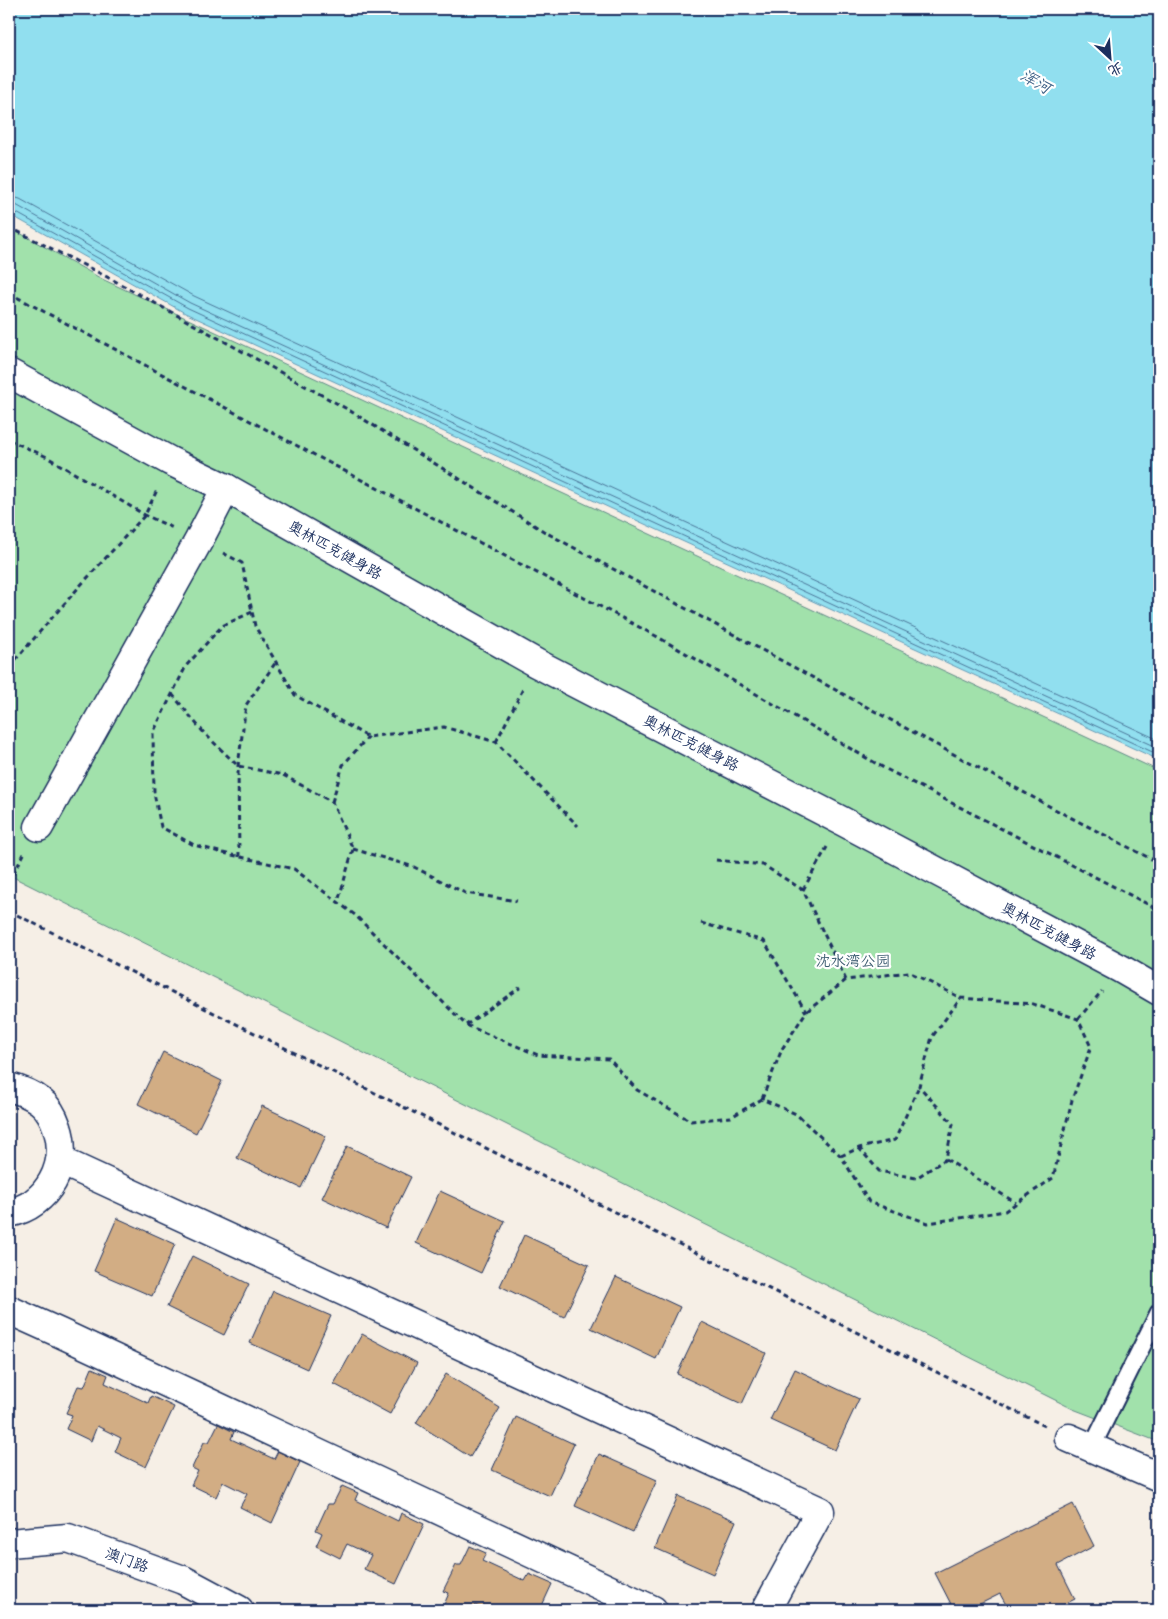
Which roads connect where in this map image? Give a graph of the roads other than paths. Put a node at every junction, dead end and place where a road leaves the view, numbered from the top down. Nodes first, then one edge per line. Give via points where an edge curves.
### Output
1 (9, 374) edge
2 (226, 488) junction
3 (40, 827) dead end
4 (1159, 991) edge
5 (9, 1087) edge
6 (61, 1161) junction
7 (9, 1213) edge
8 (9, 1310) edge
9 (1159, 1312) edge
10 (1081, 1443) joint
11 (1159, 1477) edge
12 (9, 1542) edge
13 (239, 1610) edge
14 (653, 1610) edge
15 (766, 1610) edge

1 - 2 street, 奥林匹克健身路
2 - 3 street
2 - 4 street, 奥林匹克健身路 via 536,663 842,821
5 - 6 street via 23,1090 41,1102 54,1119 61,1140
6 - 7 street via 53,1183 39,1200
6 - 15 street via 820,1511
8 - 14 street
9 - 10 lane
10 - 11 street
12 - 13 street, 澳门路 via 68,1538 183,1580

